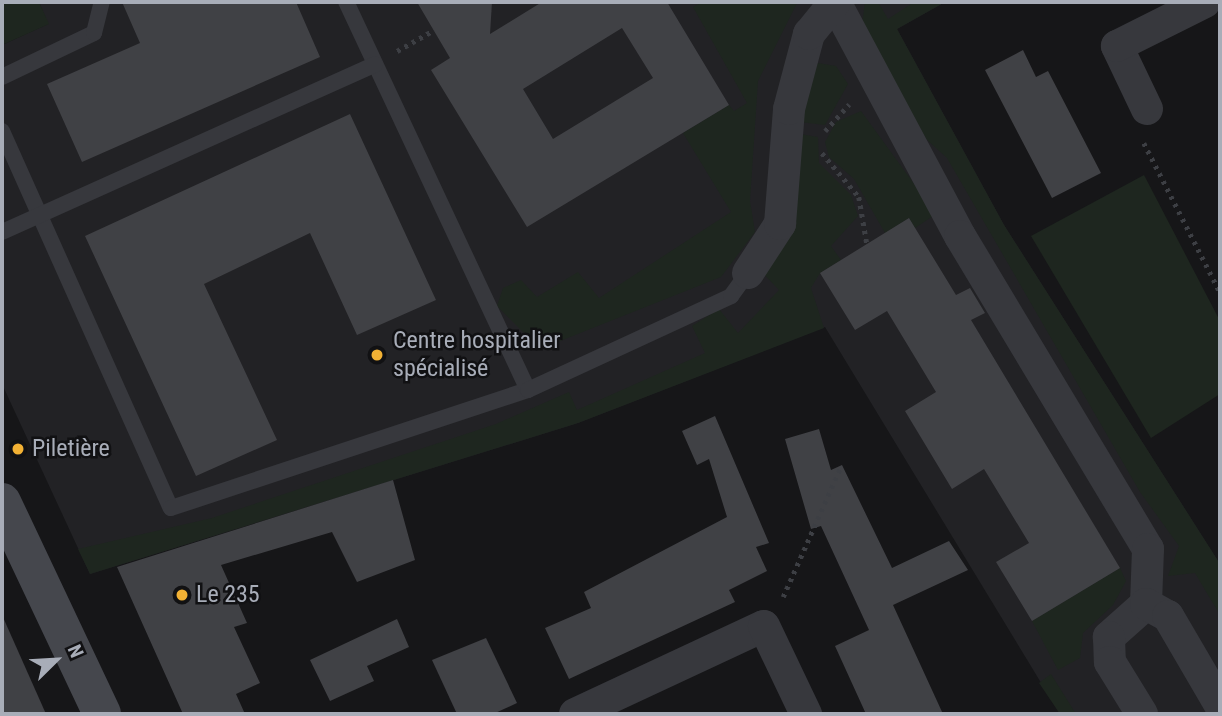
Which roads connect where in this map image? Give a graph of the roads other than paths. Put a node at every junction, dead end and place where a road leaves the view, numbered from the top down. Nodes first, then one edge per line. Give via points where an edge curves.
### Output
1 (102, 2) edge
2 (346, 2) edge
3 (835, 2) edge
4 (1205, 2) edge
5 (375, 64) junction
6 (2, 77) edge
7 (1147, 109) road end
8 (2, 131) edge
9 (39, 213) junction
10 (2, 232) edge
11 (748, 272) joint
12 (528, 390) junction
13 (2, 502) edge
14 (1146, 604) junction
15 (1220, 705) edge
16 (102, 714) edge
17 (575, 714) edge
18 (806, 714) edge
19 (1142, 714) edge

1 - 6 lane via 94,33
2 - 5 lane
3 - 11 street via 809,34 789,109 780,224
3 - 14 street via 876,81 1149,549
4 - 7 street via 1117,46
5 - 9 lane
5 - 12 lane
8 - 9 lane
9 - 10 lane
9 - 12 lane via 171,508
11 - 12 lane via 731,296
13 - 16 main road
14 - 15 street via 1168,616
14 - 19 street via 1109,637 1110,662
17 - 18 street via 764,626

